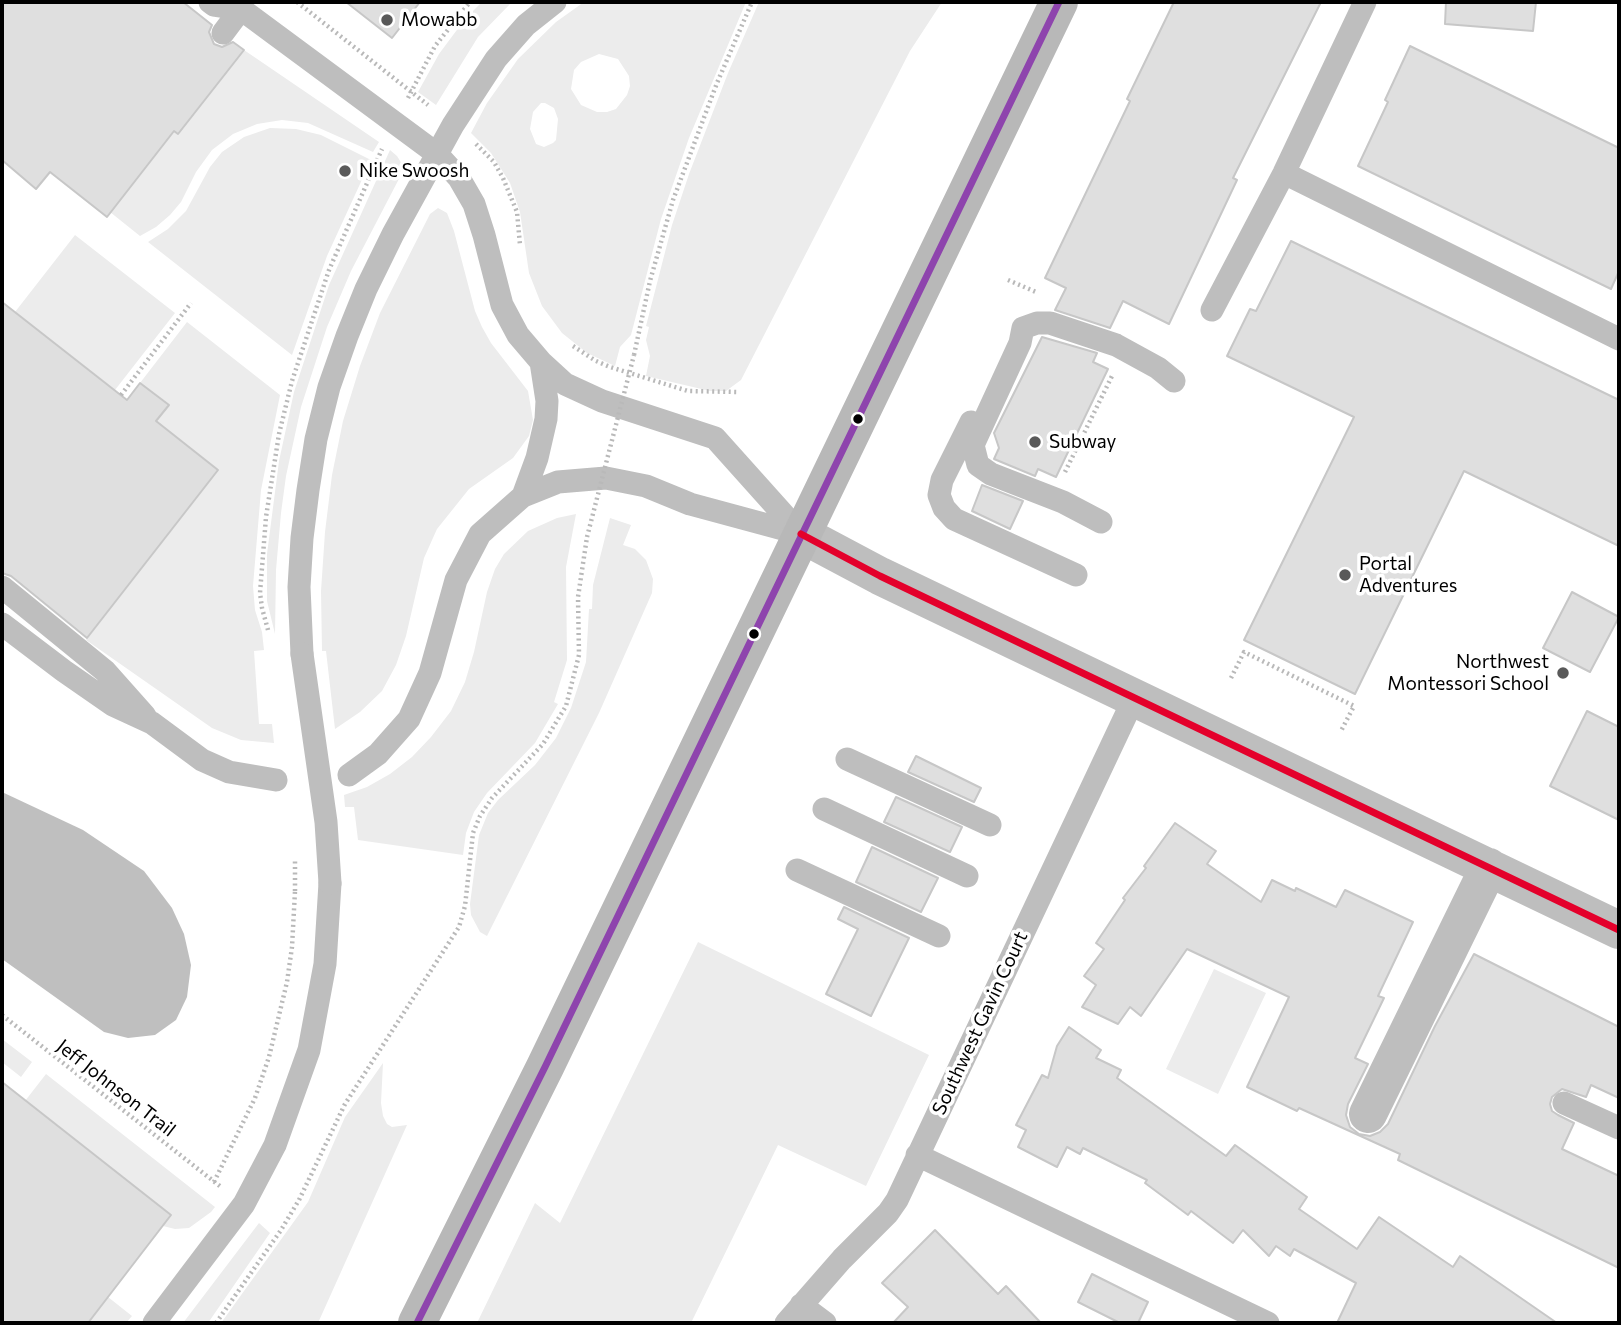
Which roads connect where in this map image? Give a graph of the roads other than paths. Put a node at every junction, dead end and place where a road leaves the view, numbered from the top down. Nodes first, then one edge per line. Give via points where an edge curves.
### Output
1 (555, 2) edge
2 (1059, 2) edge
3 (1365, 2) edge
4 (212, 3) edge
5 (240, 5) edge
6 (222, 33) dead end
7 (437, 154) junction
8 (1284, 173) junction
9 (1212, 310) dead end
10 (1023, 328) junction
11 (1619, 339) edge
12 (541, 362) junction
13 (1174, 381) dead end
14 (523, 496) junction
15 (1101, 522) dead end
16 (801, 534) junction
17 (1076, 575) dead end
18 (7, 591) edge
19 (2, 624) edge
20 (1135, 696) junction
21 (152, 723) junction
22 (847, 759) dead end
23 (349, 775) dead end
24 (276, 780) dead end
25 (824, 809) dead end
26 (990, 825) dead end
27 (1489, 867) junction
28 (797, 870) dead end
29 (967, 876) dead end
30 (1619, 930) edge
31 (939, 936) dead end
32 (1564, 1103) dead end
33 (1368, 1114) dead end
34 (1619, 1128) edge
35 (917, 1155) junction
36 (801, 1305) junction
37 (154, 1323) edge
38 (417, 1323) edge
39 (786, 1323) edge
40 (825, 1323) edge
41 (1268, 1323) edge

1 - 7 lane via 526,25 496,59
2 - 16 main road
3 - 8 lane
4 - 5 lane
5 - 6 lane
5 - 7 lane
7 - 12 lane via 474,204 502,305 518,335
7 - 37 lane, bridge via 366,289 329,387 316,439 302,538 302,654 330,883 316,1019 275,1145 244,1204
8 - 9 lane
8 - 11 lane
10 - 13 lane via 1050,323 1115,345
10 - 15 lane via 973,445 978,465
10 - 17 lane via 1011,340 942,480 939,495 954,519
12 - 14 lane via 546,419
12 - 16 lane via 565,384 602,401 715,439
14 - 16 lane via 558,482 606,478
14 - 23 lane via 480,534 456,580 430,673 409,719 378,754
16 - 20 street
16 - 38 main road
18 - 21 lane via 58,625
19 - 21 lane via 113,705
20 - 27 street
20 - 35 lane, Southwest Gavin Court
21 - 24 lane via 202,760 229,772
22 - 26 lane
25 - 29 lane
27 - 30 street
27 - 33 street
28 - 31 lane
32 - 34 lane
35 - 36 lane, Southwest Gavin Court via 888,1213
35 - 41 lane
36 - 39 lane, Southwest Gavin Court
36 - 40 lane

